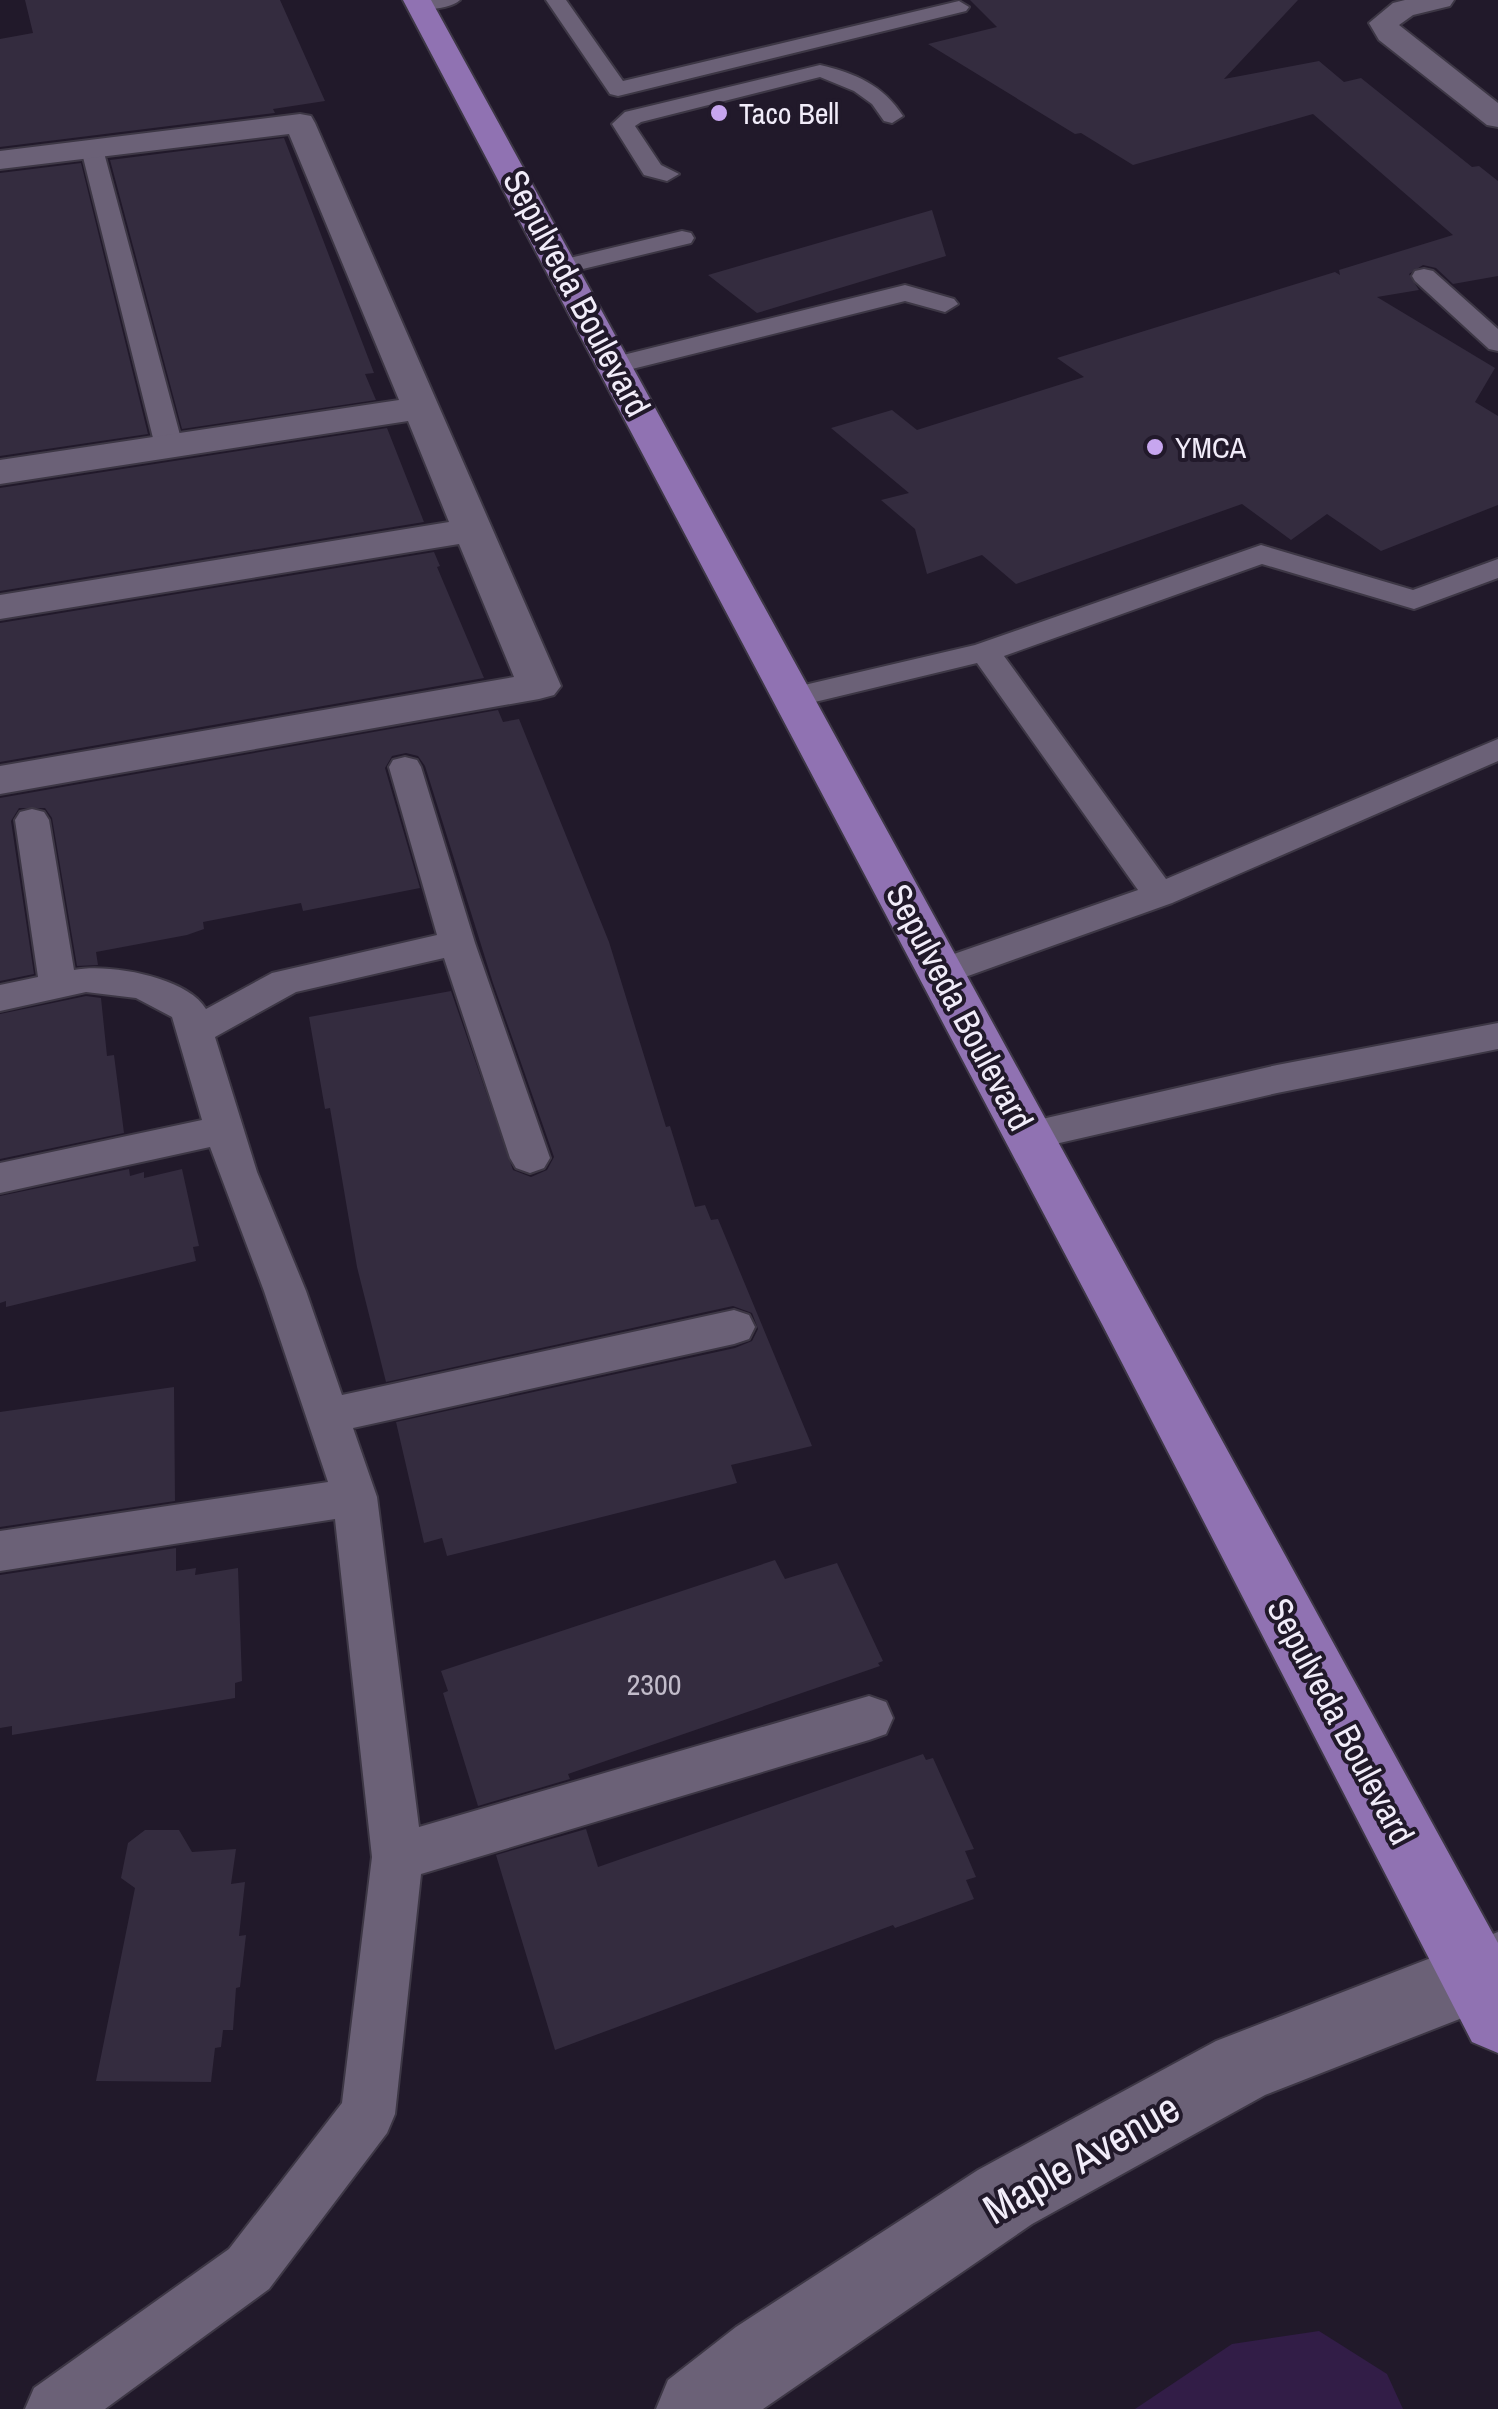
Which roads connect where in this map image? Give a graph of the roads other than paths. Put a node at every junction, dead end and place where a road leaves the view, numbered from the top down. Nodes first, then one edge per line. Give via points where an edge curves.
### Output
1 (556, 0) edge
2 (952, 0) edge
3 (1440, 0) edge
4 (429, 1) edge
5 (892, 116) dead end
6 (1498, 118) edge
7 (92, 148) junction
8 (0, 160) edge
9 (667, 174) dead end
10 (682, 238) dead end
11 (562, 266) junction
12 (1424, 276) dead end
13 (945, 304) dead end
14 (1498, 343) edge
15 (616, 365) junction
16 (420, 408) junction
17 (169, 446) junction
18 (0, 472) edge
19 (473, 530) junction
20 (1498, 568) edge
21 (0, 608) edge
22 (985, 652) junction
23 (794, 697) junction
24 (1498, 749) edge
25 (405, 767) dead end
26 (0, 780) edge
27 (32, 820) dead end
28 (1160, 896) junction
29 (457, 943) junction
30 (941, 972) junction
31 (58, 986) junction
32 (0, 998) edge
33 (194, 1032) junction
34 (1498, 1036) edge
35 (224, 1130) junction
36 (1029, 1136) junction
37 (530, 1158) dead end
38 (0, 1178) edge
39 (734, 1326) dead end
40 (328, 1416) junction
41 (354, 1498) junction
42 (0, 1551) edge
43 (869, 1718) dead end
44 (398, 1857) junction
45 (1491, 1986) edge
46 (55, 2409) edge
47 (698, 2409) edge

1 - 2 lane via 618,89 959,6
3 - 6 street via 1402,9 1382,23
4 - 11 main road, Sepulveda Boulevard
5 - 9 lane via 886,104 840,75 820,71 623,124 652,170
7 - 8 street
7 - 16 street via 300,123
7 - 17 lane
10 - 11 lane
11 - 15 main road, Sepulveda Boulevard
12 - 14 lane
13 - 15 lane via 905,293
15 - 23 main road, Sepulveda Boulevard
16 - 17 street
16 - 19 street
17 - 18 street
19 - 21 street
19 - 26 street via 540,686
20 - 22 lane via 1414,600 1261,554
22 - 23 lane
22 - 28 lane
23 - 30 main road, Sepulveda Boulevard
24 - 28 lane
25 - 29 lane
27 - 31 lane
28 - 30 lane
29 - 33 lane via 285,982
29 - 37 lane
30 - 36 main road, Sepulveda Boulevard
31 - 32 lane
31 - 33 lane via 86,980 144,986 188,1010
33 - 35 lane
34 - 36 lane
35 - 38 lane
35 - 40 lane
36 - 45 main road, Sepulveda Boulevard
39 - 40 lane
40 - 41 lane
41 - 42 lane
41 - 44 lane
43 - 44 lane
44 - 46 lane via 368,2114 249,2270
45 - 47 street, Maple Avenue via 1242,2067 1005,2197 764,2356

